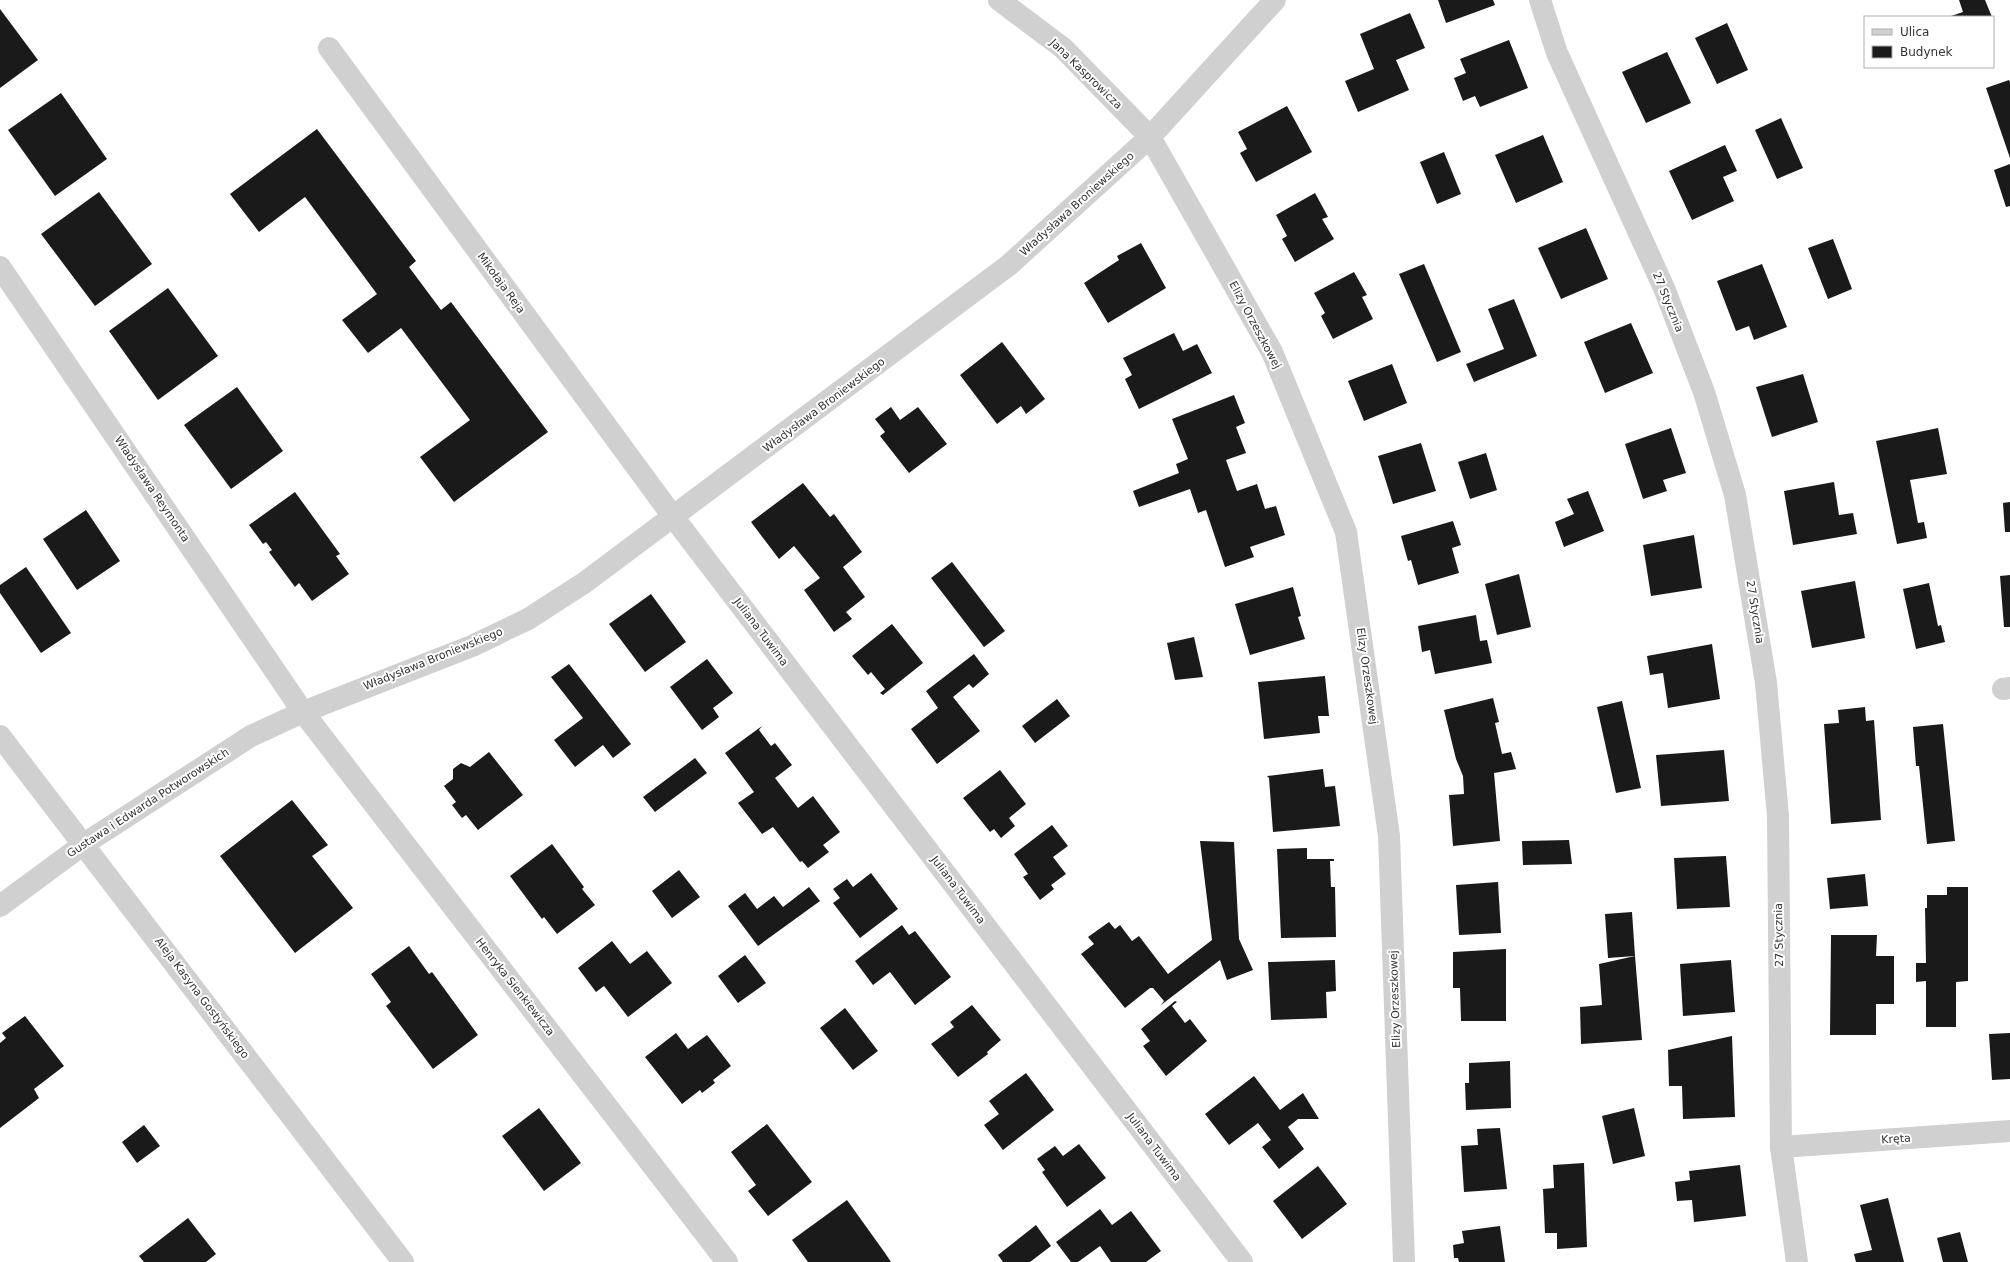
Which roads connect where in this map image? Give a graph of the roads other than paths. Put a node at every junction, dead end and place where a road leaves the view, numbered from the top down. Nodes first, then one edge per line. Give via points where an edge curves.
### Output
1 (999, 0) edge
2 (1275, 0) edge
3 (1540, 0) edge
4 (329, 48) dead end
5 (1150, 137) junction
6 (0, 267) edge
7 (674, 518) junction
8 (304, 712) junction
9 (0, 736) edge
10 (84, 844) junction
11 (0, 906) edge
12 (2010, 1131) edge
13 (1781, 1147) junction
14 (403, 1262) edge
15 (727, 1262) edge
16 (1242, 1262) edge
17 (1404, 1262) edge
18 (1797, 1262) edge

1 - 5 street, Jana Kasprowicza via 1063,48
2 - 5 street, Władysława Broniewskiego
3 - 13 street, 27 Stycznia via 1557,53 1664,288 1704,392 1736,495 1766,683 1778,816
4 - 7 street, Mikołaja Reja
5 - 7 street, Władysława Broniewskiego via 1009,266
5 - 17 street, Elizy Orzeszkowej via 1272,352 1346,532 1389,836
6 - 8 street, Władysława Reymonta
7 - 8 street, Władysława Broniewskiego via 584,583 528,619 472,646
7 - 16 street, Juliana Tuwima
8 - 10 street, Gustawa i Edwarda Potworowskich via 251,736
8 - 15 street, Henryka Sienkiewicza
9 - 10 street, Aleja Kasyna Gostyńskiego
10 - 11 street, Gustawa i Edwarda Potworowskich
10 - 14 street, Aleja Kasyna Gostyńskiego
12 - 13 street, Kręta
13 - 18 street, 27 Stycznia

